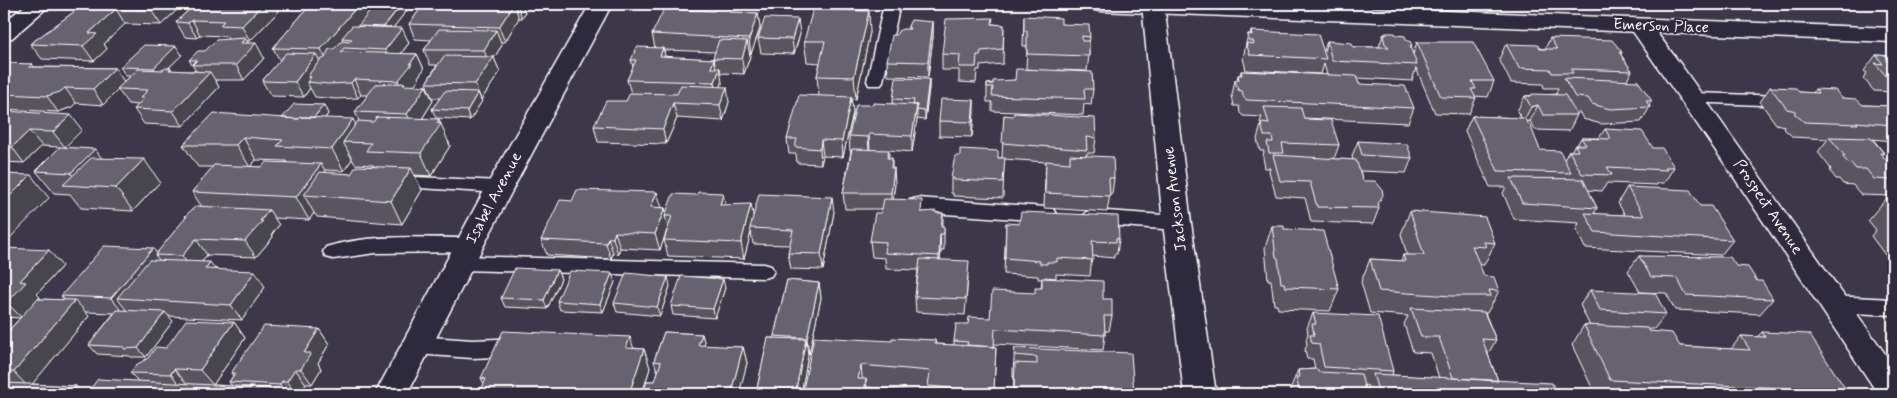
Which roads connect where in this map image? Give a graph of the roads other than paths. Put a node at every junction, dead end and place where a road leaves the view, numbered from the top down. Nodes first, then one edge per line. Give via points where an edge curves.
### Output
1 (40, 4) edge
2 (601, 4) edge
3 (892, 4) edge
4 (1098, 4) edge
5 (1153, 5) edge
6 (1640, 26) junction
7 (4, 33) edge
8 (1893, 35) edge
9 (875, 80) dead end
10 (1694, 98) junction
11 (1803, 102) edge
12 (372, 181) edge
13 (500, 186) junction
14 (916, 205) edge
15 (1177, 223) junction
16 (333, 252) dead end
17 (465, 254) junction
18 (764, 271) dead end
19 (1832, 304) junction
20 (1893, 307) edge
21 (416, 346) junction
22 (537, 348) edge
23 (1893, 390) edge
24 (391, 394) edge
25 (1200, 394) edge

1 - 7 street
2 - 13 street, Isabel Avenue
3 - 9 lane
4 - 5 street, Emerson Place
5 - 6 street, Emerson Place
5 - 15 street, Jackson Avenue
6 - 8 street, Emerson Place
6 - 10 street, Prospect Avenue
10 - 11 lane
10 - 19 street, Prospect Avenue
12 - 13 lane
13 - 17 street, Isabel Avenue
14 - 15 lane
15 - 25 street, Jackson Avenue
16 - 17 lane via 376,246
17 - 18 lane
17 - 21 street, Isabel Avenue
19 - 20 lane
19 - 23 street, Prospect Avenue
21 - 22 lane
21 - 24 street, Isabel Avenue

